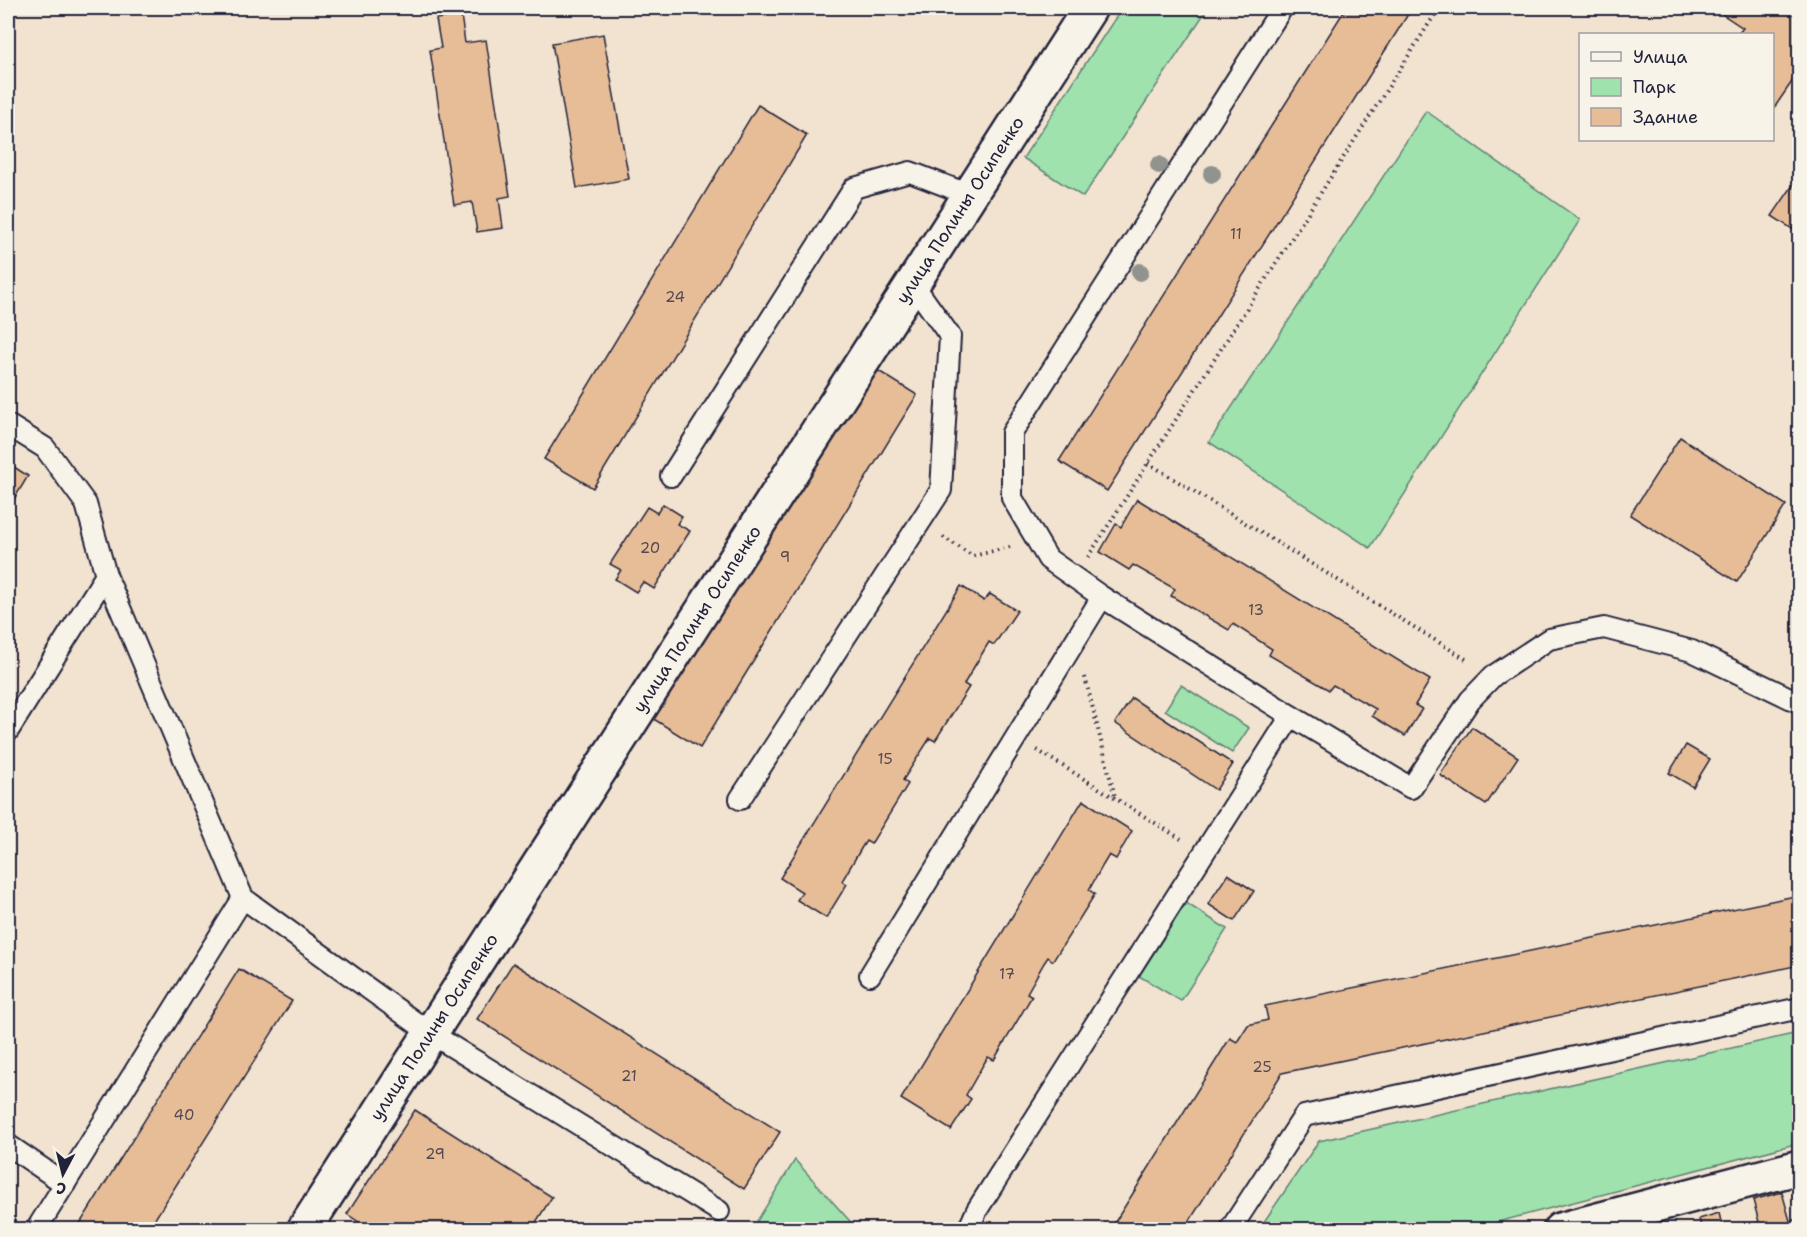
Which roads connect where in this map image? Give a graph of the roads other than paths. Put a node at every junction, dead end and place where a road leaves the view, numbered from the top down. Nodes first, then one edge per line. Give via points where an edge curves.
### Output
1 (1090, 8) edge
2 (1282, 8) edge
3 (969, 195) junction
4 (913, 284) junction
5 (8, 425) edge
6 (671, 476) dead end
7 (106, 575) junction
8 (1101, 597) junction
9 (1800, 703) edge
10 (1291, 716) junction
11 (8, 731) edge
12 (740, 799) dead end
13 (243, 898) junction
14 (870, 975) dead end
15 (1800, 1008) edge
16 (430, 1033) junction
17 (8, 1145) edge
18 (1800, 1167) edge
19 (65, 1184) junction
20 (719, 1211) dead end
21 (36, 1230) edge
22 (303, 1230) edge
23 (968, 1230) edge
24 (1230, 1230) edge
25 (1560, 1230) edge

1 - 3 street, улица Полины Осипенко
2 - 8 lane via 1012,433 1012,498 1048,559
3 - 4 street, улица Полины Осипенко
3 - 6 lane via 910,172 854,188
4 - 12 lane via 950,336 941,490
4 - 16 street, улица Полины Осипенко
5 - 7 lane via 45,448 86,504
7 - 11 lane
7 - 13 lane
8 - 10 lane
8 - 14 lane
9 - 10 lane via 1692,651 1604,628 1549,639 1493,676 1470,700 1411,788
10 - 23 lane via 976,1210
13 - 16 lane
13 - 19 lane
15 - 24 lane via 1304,1116
16 - 20 lane
16 - 22 street, улица Полины Осипенко
17 - 19 lane
18 - 25 street
19 - 21 lane

